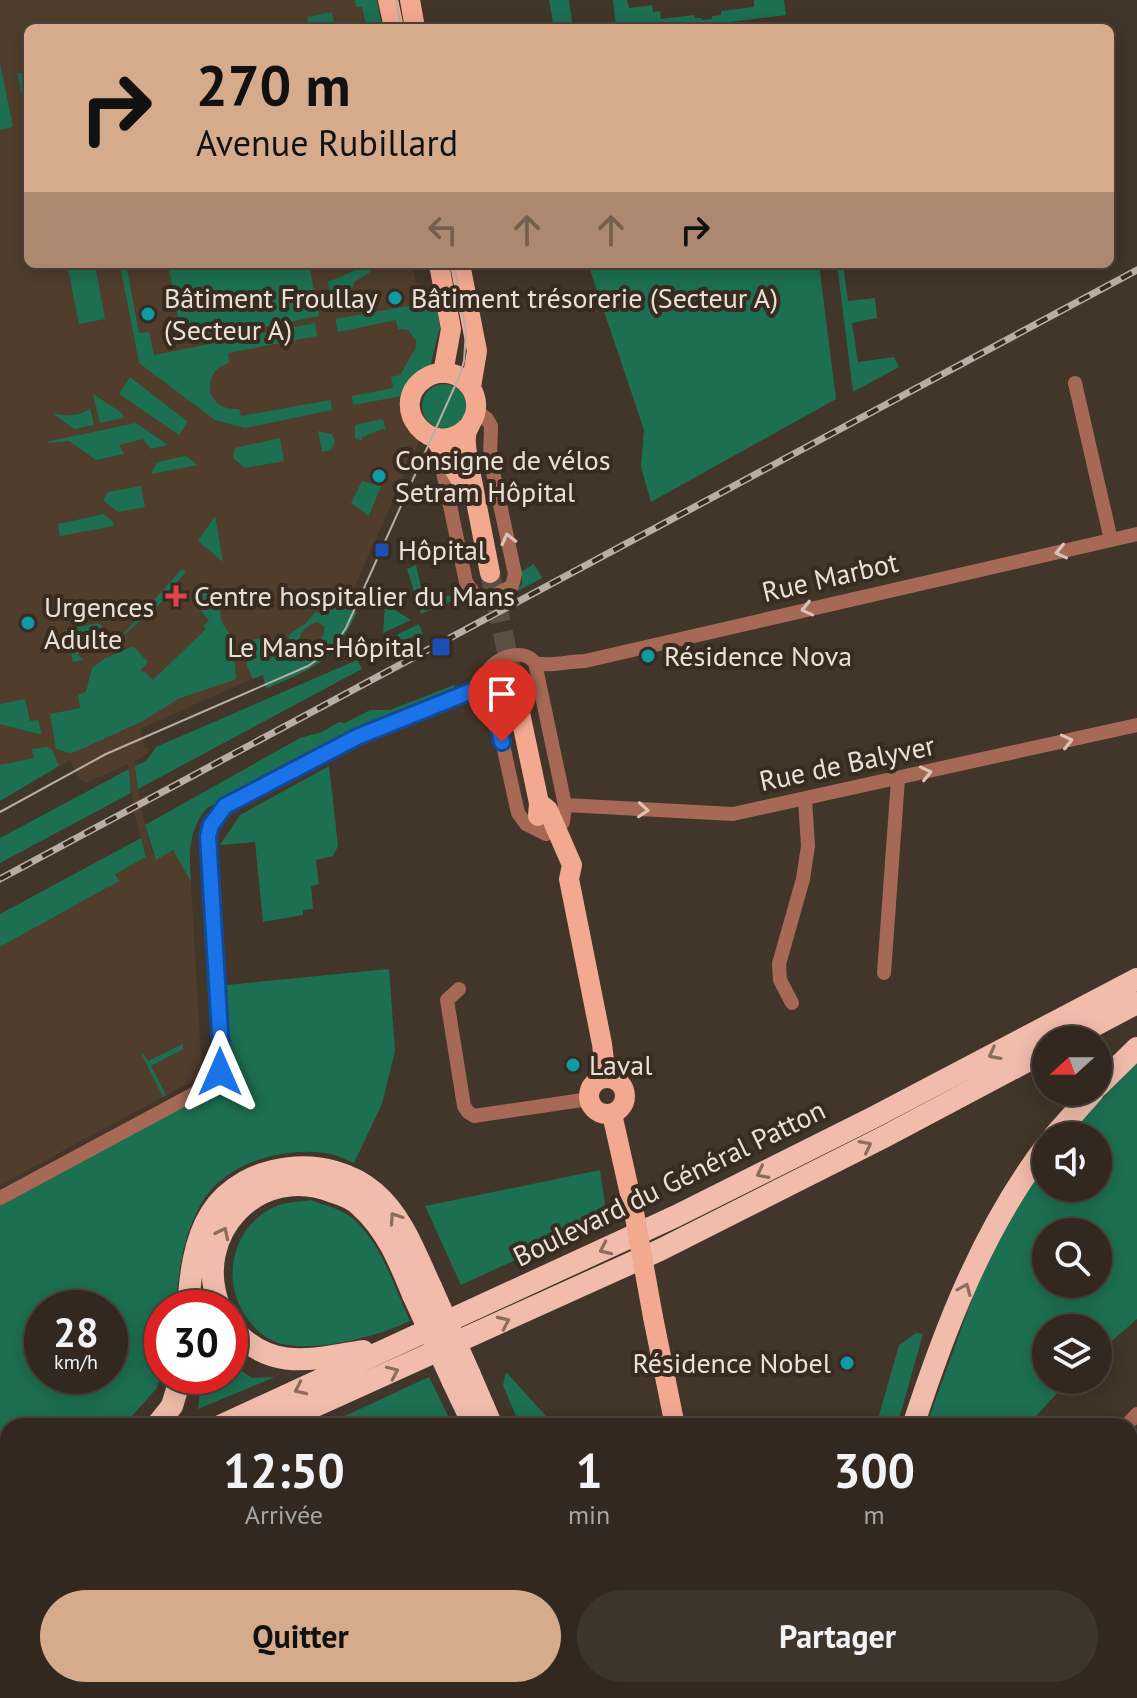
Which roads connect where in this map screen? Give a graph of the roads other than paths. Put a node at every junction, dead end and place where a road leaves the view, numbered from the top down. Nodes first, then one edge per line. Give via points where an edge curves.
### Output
1 (388, 0) edge
2 (410, 0) edge
3 (393, 24) edge
4 (414, 24) edge
5 (440, 268) edge
6 (461, 268) edge
7 (443, 373) junction
8 (1075, 383) dead end
9 (471, 387) junction
10 (472, 419) junction
11 (436, 440) junction
12 (477, 512) junction
13 (1137, 534) edge
14 (1111, 540) junction
15 (490, 573) tunnel mouth
16 (535, 663) junction
17 (512, 675) tunnel mouth
18 (489, 684) junction
19 (1137, 725) edge
20 (898, 779) junction
21 (805, 800) junction
22 (565, 805) junction
23 (551, 832) junction
24 (884, 973) dead end
25 (1137, 979) edge
26 (459, 989) dead end
27 (792, 1003) dead end
28 (1137, 1003) edge
29 (1093, 1026) edge
30 (1137, 1048) edge
31 (1032, 1058) edge
32 (1112, 1072) edge
33 (606, 1078) junction
34 (589, 1099) junction
35 (1081, 1106) edge
36 (612, 1114) junction
37 (1066, 1122) edge
38 (1032, 1166) edge
39 (0, 1198) edge
40 (190, 1290) edge
41 (214, 1290) edge
42 (422, 1291) junction
43 (248, 1344) edge
44 (396, 1345) junction
45 (462, 1378) junction
46 (176, 1394) edge
47 (162, 1418) edge
48 (237, 1418) edge
49 (289, 1418) edge
50 (472, 1418) edge
51 (487, 1418) edge
52 (673, 1418) edge
53 (917, 1418) edge

1 - 3 main road
2 - 4 main road
5 - 7 main road via 451,329
6 - 9 main road via 477,351
7 - 9 main road
7 - 11 main road via 424,379 411,400 417,426
8 - 14 street
9 - 10 main road via 476,399
10 - 11 main road via 450,438
11 -> 10 street via 466,582 475,595 490,598 512,586 515,574 490,458 491,426 487,419
10 - 12 main road via 467,455
11 - 12 main road
12 - 15 main road
13 - 14 street, Rue Marbot
14 -> 16 street, Rue Marbot via 585,661
16 - 18 street, Rue Marbot via 522,654 500,659 489,669
16 - 22 street
17 - 23 main road via 537,813
18 - 23 street via 518,813 526,824
18 - 39 street via 357,737 225,806 208,836 220,1072 203,1089
20 -> 19 street, Rue de Balyver
20 - 21 street, Rue de Balyver
20 - 24 street
22 -> 21 street, Rue de Balyver via 733,814
21 - 27 street via 808,846 803,879 779,964 780,980
22 - 23 street via 563,822
23 - 33 main road via 561,873 569,879
25 -> 44 highway, Boulevard du Général Patton via 676,1216
26 - 34 street via 447,1000 468,1112 474,1116
28 - 29 highway
30 - 32 highway
49 -> 31 highway, Boulevard du Général Patton via 660,1250
33 - 34 main road via 595,1082
33 - 36 main road via 617,1080 625,1090 622,1107
34 - 36 main road via 595,1110
35 - 37 highway
36 - 52 main road, bridge
53 -> 38 highway via 934,1361 988,1238
42 -> 40 highway via 395,1216 375,1192 330,1169 282,1168 242,1185 212,1212 194,1260
41 -> 42 highway via 214,1254 232,1217 266,1190 308,1183 358,1204
42 - 45 highway, bridge
43 - 44 highway via 267,1356 294,1360
44 -> 48 highway, Boulevard du Général Patton
45 - 50 highway
45 - 51 highway
46 - 47 highway

